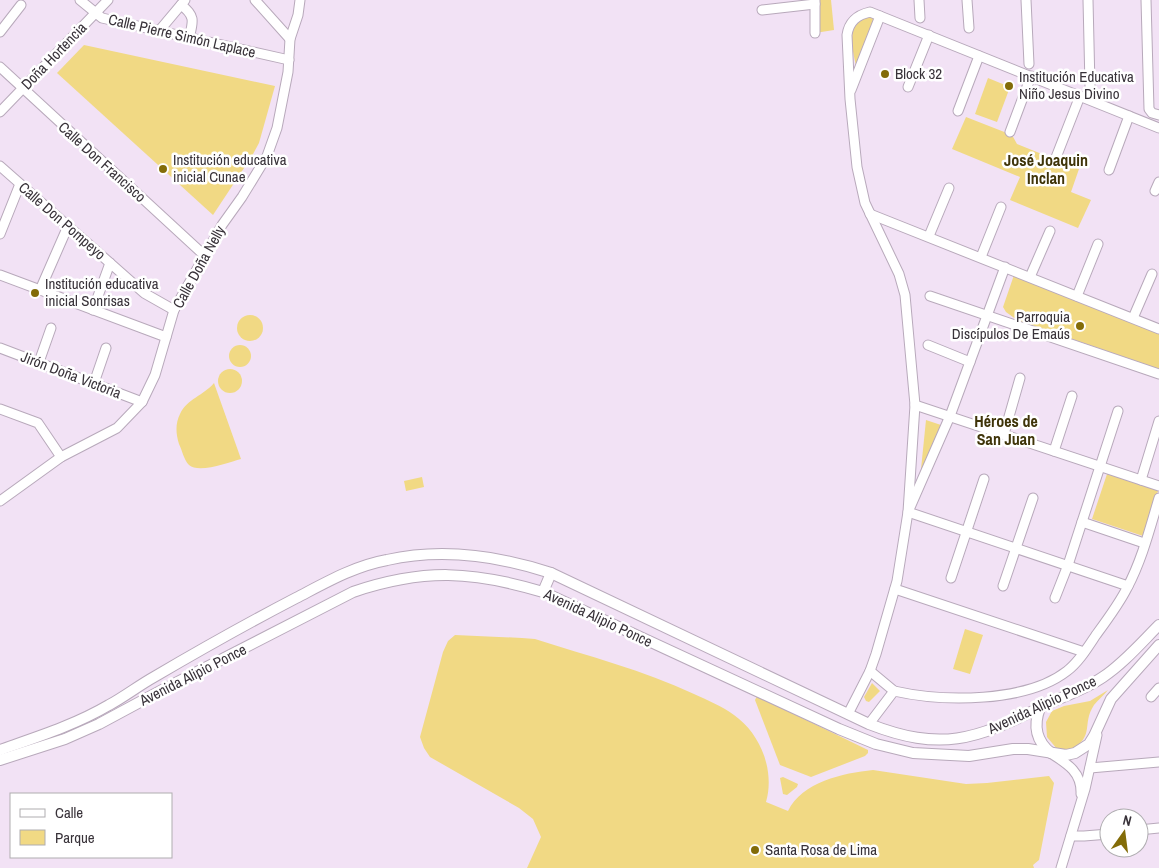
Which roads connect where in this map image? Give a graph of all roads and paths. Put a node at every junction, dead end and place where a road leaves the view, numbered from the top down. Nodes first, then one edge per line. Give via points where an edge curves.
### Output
1 (80, 0) edge
2 (108, 0) edge
3 (255, 0) edge
4 (300, 0) edge
5 (919, 0) edge
6 (967, 0) edge
7 (1026, 0) edge
8 (1088, 0) edge
9 (1146, 0) edge
10 (815, 2) edge
11 (183, 3) edge
12 (21, 5) dead end
13 (762, 10) dead end
14 (95, 14) junction
15 (880, 16) junction
16 (920, 18) dead end
17 (970, 28) dead end
18 (159, 31) junction
19 (0, 32) edge
20 (815, 33) dead end
21 (929, 35) junction
22 (189, 38) junction
23 (290, 39) junction
24 (979, 56) junction
25 (289, 60) junction
26 (1028, 64) dead end
27 (0, 67) edge
28 (1031, 76) junction
29 (1090, 86) dead end
30 (908, 87) dead end
31 (22, 89) junction
32 (850, 93) junction
33 (1080, 96) junction
34 (958, 111) dead end
35 (0, 112) edge
36 (1156, 114) edge
37 (1129, 116) junction
38 (1159, 128) edge
39 (1010, 132) dead end
40 (1055, 160) dead end
41 (0, 166) edge
42 (1109, 170) dead end
43 (20, 184) junction
44 (949, 188) dead end
45 (1001, 207) dead end
46 (870, 214) junction
47 (68, 226) junction
48 (1050, 231) dead end
49 (0, 234) edge
50 (929, 236) junction
51 (1098, 244) dead end
52 (204, 255) junction
53 (980, 257) junction
54 (110, 263) junction
55 (1005, 267) junction
56 (1152, 274) dead end
57 (0, 275) edge
58 (1030, 277) junction
59 (40, 290) junction
60 (930, 296) dead end
61 (1078, 296) junction
62 (93, 310) junction
63 (174, 310) junction
64 (988, 316) junction
65 (1133, 318) junction
66 (51, 328) dead end
67 (1159, 329) edge
68 (166, 337) junction
69 (928, 345) dead end
70 (0, 348) edge
71 (106, 348) dead end
72 (39, 362) junction
73 (970, 362) junction
74 (1159, 374) edge
75 (1020, 378) dead end
76 (94, 383) junction
77 (1072, 396) dead end
78 (142, 402) junction
79 (915, 405) junction
80 (0, 410) edge
81 (1118, 411) dead end
82 (950, 416) junction
83 (1159, 421) edge
84 (1004, 434) junction
85 (1054, 451) junction
86 (61, 457) junction
87 (1101, 466) junction
88 (984, 478) dead end
89 (1141, 480) junction
90 (1159, 486) edge
91 (1033, 498) dead end
92 (1159, 498) edge
93 (0, 501) edge
94 (908, 512) junction
95 (1082, 522) junction
96 (966, 531) junction
97 (1144, 544) junction
98 (1016, 548) junction
99 (1068, 565) junction
100 (551, 573) junction
101 (951, 578) dead end
102 (1002, 586) dead end
103 (1128, 586) junction
104 (895, 589) junction
105 (543, 592) junction
106 (1055, 598) dead end
107 (1159, 625) edge
108 (1159, 645) edge
109 (1084, 652) junction
110 (870, 671) junction
111 (1159, 688) edge
112 (894, 690) junction
113 (1155, 696) edge
114 (1040, 708) junction
115 (848, 714) junction
116 (869, 724) junction
117 (1098, 727) junction
118 (0, 750) edge
119 (1052, 754) junction
120 (0, 760) edge
121 (1159, 762) edge
122 (1090, 768) junction
123 (1078, 809) junction
124 (1099, 835) edge
125 (1071, 836) junction
126 (1061, 868) edge

1 - 14 street, Calle Pierre Simón Laplace
2 - 14 street, Doña Hortencia
3 - 23 street
4 - 23 street, Calle Doña Nelly
5 - 16 street
6 - 17 street
7 - 26 street
8 - 29 street
9 - 36 street via 1149,109
10 - 13 street
10 - 20 street
11 - 18 street
11 - 22 street via 193,21
12 - 19 street
14 - 18 street, Calle Pierre Simón Laplace
14 - 31 street, Doña Hortencia
15 - 21 street
15 - 32 street
15 - 32 street via 870,12 860,14 848,27
18 - 22 street, Calle Pierre Simón Laplace
21 - 24 street
21 - 30 street
22 - 25 street, Calle Pierre Simón Laplace
23 - 25 street, Calle Doña Nelly
24 - 28 street
24 - 34 street
25 - 52 street, Calle Doña Nelly via 277,128 267,156
27 - 31 street, Calle Don Francisco
28 - 33 street
28 - 39 street
31 - 35 street, Doña Hortencia
31 - 52 street, Calle Don Francisco
32 - 46 street via 857,167
33 - 37 street
33 - 40 street
37 - 38 street
37 - 42 street
41 - 43 street, Calle Don Pompeyo
43 - 47 street, Calle Don Pompeyo
43 - 49 street
44 - 50 street
45 - 53 street
46 - 50 street
46 - 79 street via 899,274 905,295
47 - 54 street, Calle Don Pompeyo
47 - 59 street
48 - 58 street
50 - 53 street
51 - 61 street
52 - 63 street, Calle Doña Nelly
53 - 55 street
54 - 62 street
54 - 63 street, Calle Don Pompeyo via 144,293
55 - 58 street
55 - 64 street
56 - 65 street
57 - 59 street
58 - 61 street
59 - 62 street
60 - 64 street
61 - 65 street
62 - 68 street
63 - 68 street, Calle Doña Nelly
64 - 73 street
64 - 74 street
65 - 67 street
66 - 72 street
68 - 78 street, Calle Doña Nelly via 155,375
69 - 73 street
70 - 72 street, Jirón Doña Victoria
71 - 76 street
72 - 76 street, Jirón Doña Victoria
73 - 82 street
75 - 84 street
76 - 78 street, Jirón Doña Victoria
77 - 85 street
78 - 86 street, Calle Doña Nelly via 116,428
79 - 82 street
79 - 94 street
80 - 86 street via 38,423
81 - 87 street
82 - 84 street
82 - 94 street
83 - 89 street
84 - 85 street
85 - 87 street
86 - 93 street, Calle Doña Nelly
87 - 89 street
87 - 95 street
88 - 96 street
89 - 90 street
91 - 98 street
92 - 97 street
94 - 96 street
94 - 104 street
95 - 97 street
95 - 99 street
96 - 98 street
96 - 101 street
97 - 103 street
98 - 99 street
98 - 102 street
99 - 103 street
99 - 106 street
100 - 105 main road
100 - 115 main road, Avenida Alipio Ponce
100 - 118 main road, Avenida Alipio Ponce via 504,560 466,556 407,556 359,568 230,634 101,710
103 - 109 street
104 - 109 street
104 - 110 street
105 - 119 main road, Avenida Alipio Ponce via 876,744 913,753 942,755 969,756 1014,749
105 - 120 main road, Avenida Alipio Ponce via 479,577 435,575 378,584 328,605 99,724
107 - 114 main road, Avenida Alipio Ponce via 1103,677
108 - 117 main road, Avenida Alipio Ponce via 1110,699
109 - 112 street via 1062,675 1042,685 997,696 915,696
110 - 112 street
110 - 115 street
111 - 113 street
112 - 116 street
114 - 116 main road, Avenida Alipio Ponce via 1008,724 953,740 905,736
114 - 119 main road via 1037,733
115 - 116 main road, Avenida Alipio Ponce
117 - 119 main road, Avenida Alipio Ponce via 1084,749 1066,755
117 - 122 street
119 - 123 street via 1068,764 1079,779
121 - 122 street
122 - 123 street
123 - 125 street
124 - 125 street
125 - 126 street

